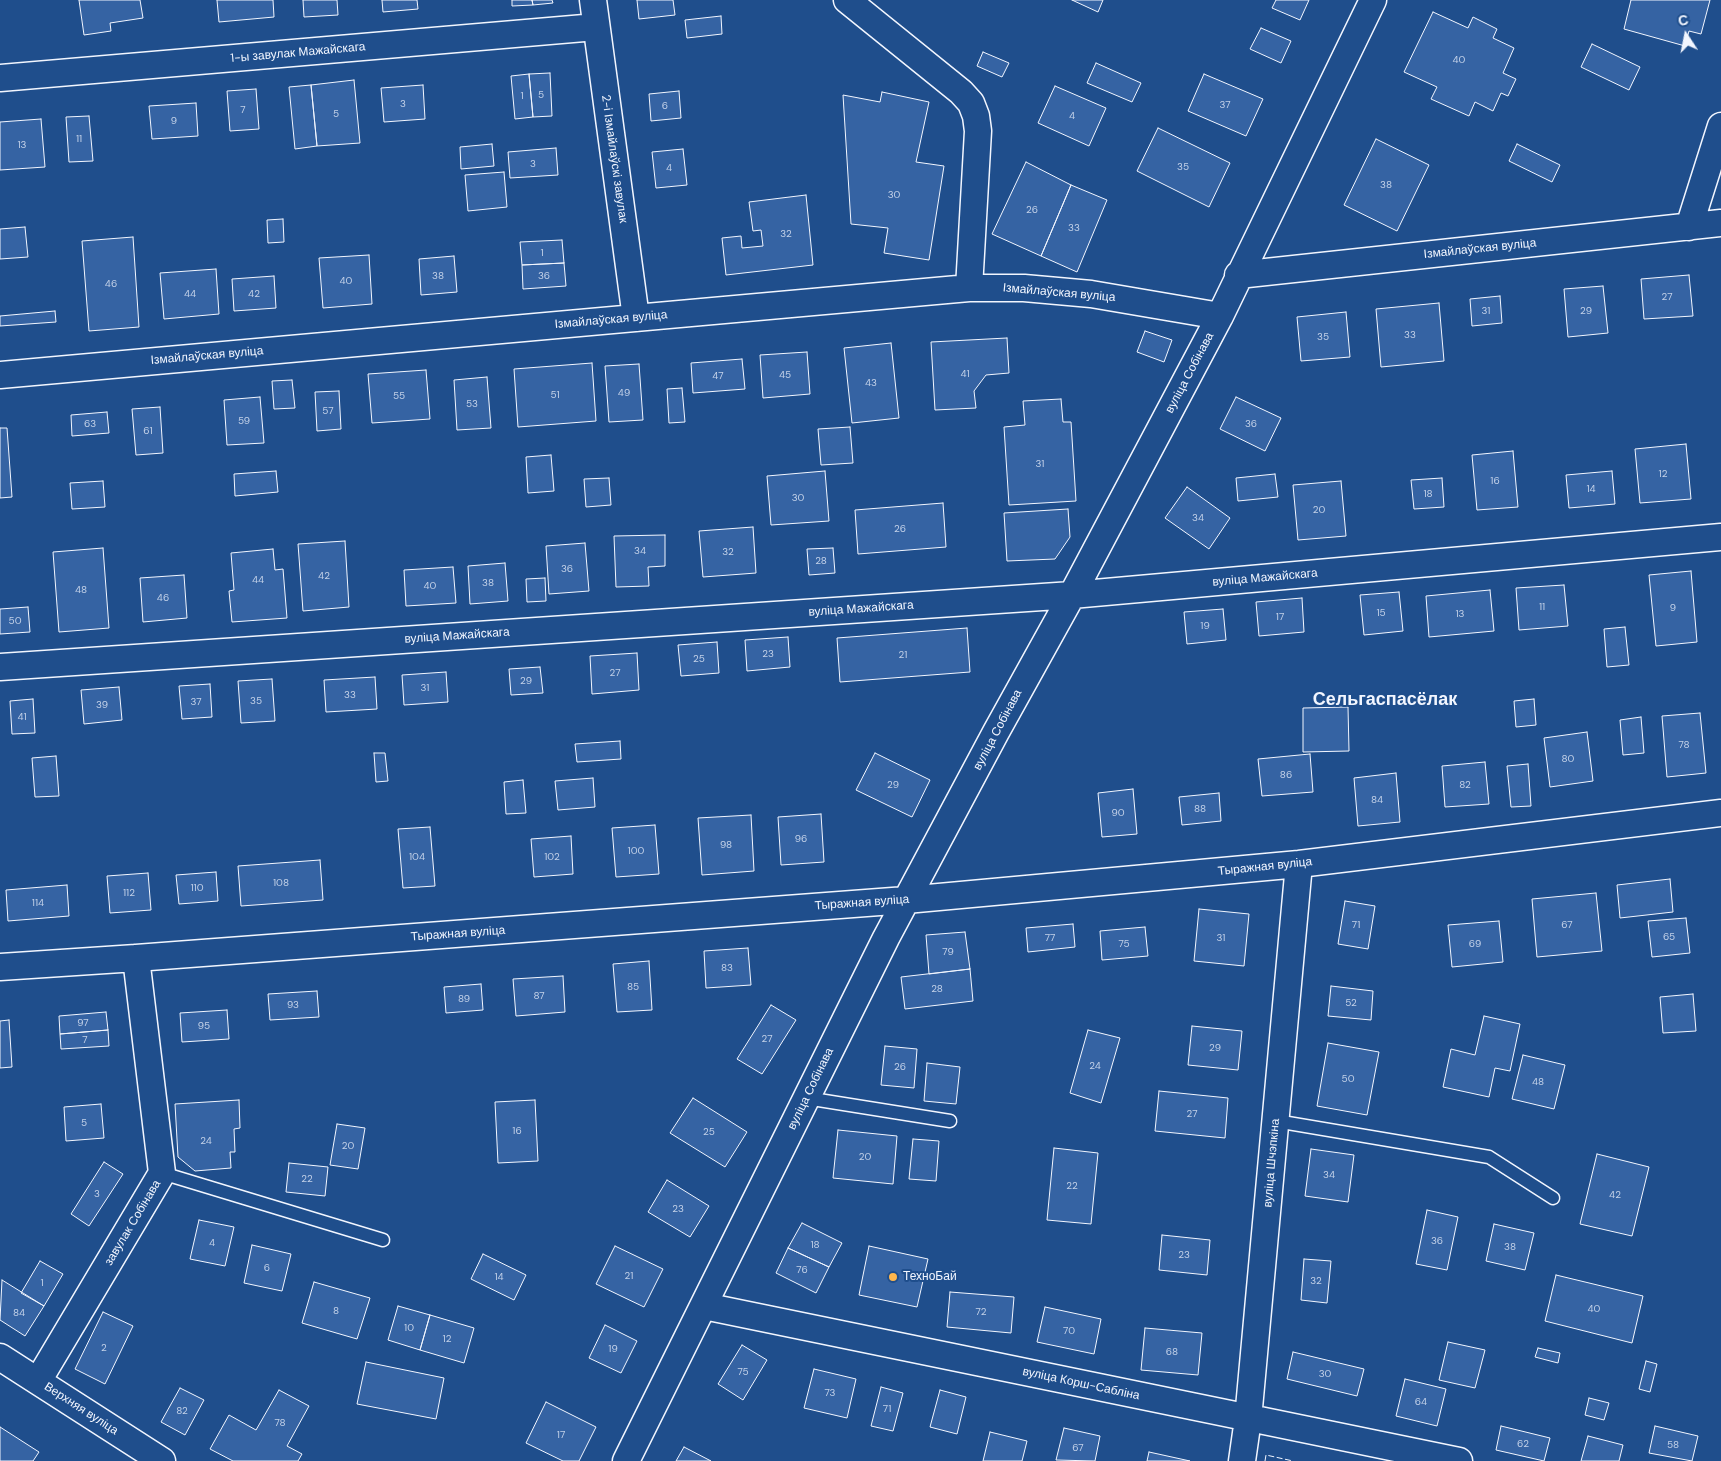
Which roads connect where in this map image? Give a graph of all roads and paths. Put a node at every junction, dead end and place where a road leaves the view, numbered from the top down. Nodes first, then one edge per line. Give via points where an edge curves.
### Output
1 (594, 0) edge
2 (847, 0) edge
3 (1372, 0) edge
4 (596, 27) junction
5 (0, 78) edge
6 (1721, 126) edge
7 (1721, 223) edge
8 (1688, 227) junction
9 (1238, 275) junction
10 (969, 288) junction
11 (1220, 316) junction
12 (636, 318) junction
13 (0, 375) edge
14 (1721, 537) edge
15 (1072, 595) junction
16 (0, 667) edge
17 (1721, 813) edge
18 (1299, 864) junction
19 (906, 900) junction
20 (136, 958) junction
21 (0, 967) edge
22 (806, 1098) junction
23 (950, 1121) dead end
24 (1276, 1121) junction
25 (162, 1174) junction
26 (1553, 1198) dead end
27 (382, 1240) dead end
28 (704, 1306) junction
29 (0, 1357) edge
30 (38, 1381) junction
31 (1248, 1419) junction
32 (162, 1461) edge
33 (626, 1461) edge
34 (1242, 1461) edge
35 (1459, 1461) edge

1 - 4 street, 2-і Ізмайлаўскі завулак
2 - 10 street via 971,103 978,131
3 - 9 street, вуліца Собінава
4 - 5 street, 1-ы завулак Мажайскага
4 - 12 street, 2-і Ізмайлаўскі завулак
6 - 8 street
7 - 8 street, Ізмайлаўская вуліца
8 - 9 street, Ізмайлаўская вуліца
9 - 11 street, вуліца Собінава
10 - 11 street, Ізмайлаўская вуліца via 1024,288 1091,294
10 - 12 street, Ізмайлаўская вуліца
11 - 15 street, вуліца Собінава
12 - 13 street, Ізмайлаўская вуліца
14 - 15 street, вуліца Мажайскага
15 - 16 street, вуліца Мажайскага
15 - 19 street, вуліца Собінава
17 - 18 street, Тыражная вуліца
18 - 19 street, Тыражная вуліца
18 - 24 street, вуліца Шчэпкіна
19 - 20 street, Тыражная вуліца
19 - 22 street, вуліца Собінава
20 - 21 street, Тыражная вуліца
20 - 25 street, завулак Собінава
22 - 23 lane
22 - 28 street, вуліца Собінава
24 - 26 lane via 1489,1157
24 - 31 street, вуліца Шчэпкіна
25 - 27 lane
25 - 30 street, завулак Собінава
28 - 31 street, вуліца Корш-Сабліна
28 - 33 street, вуліца Собінава
29 - 30 street, Верхняя вуліца
30 - 32 street, Верхняя вуліца
31 - 34 street, вуліца Шчэпкіна
31 - 35 street, вуліца Корш-Сабліна

